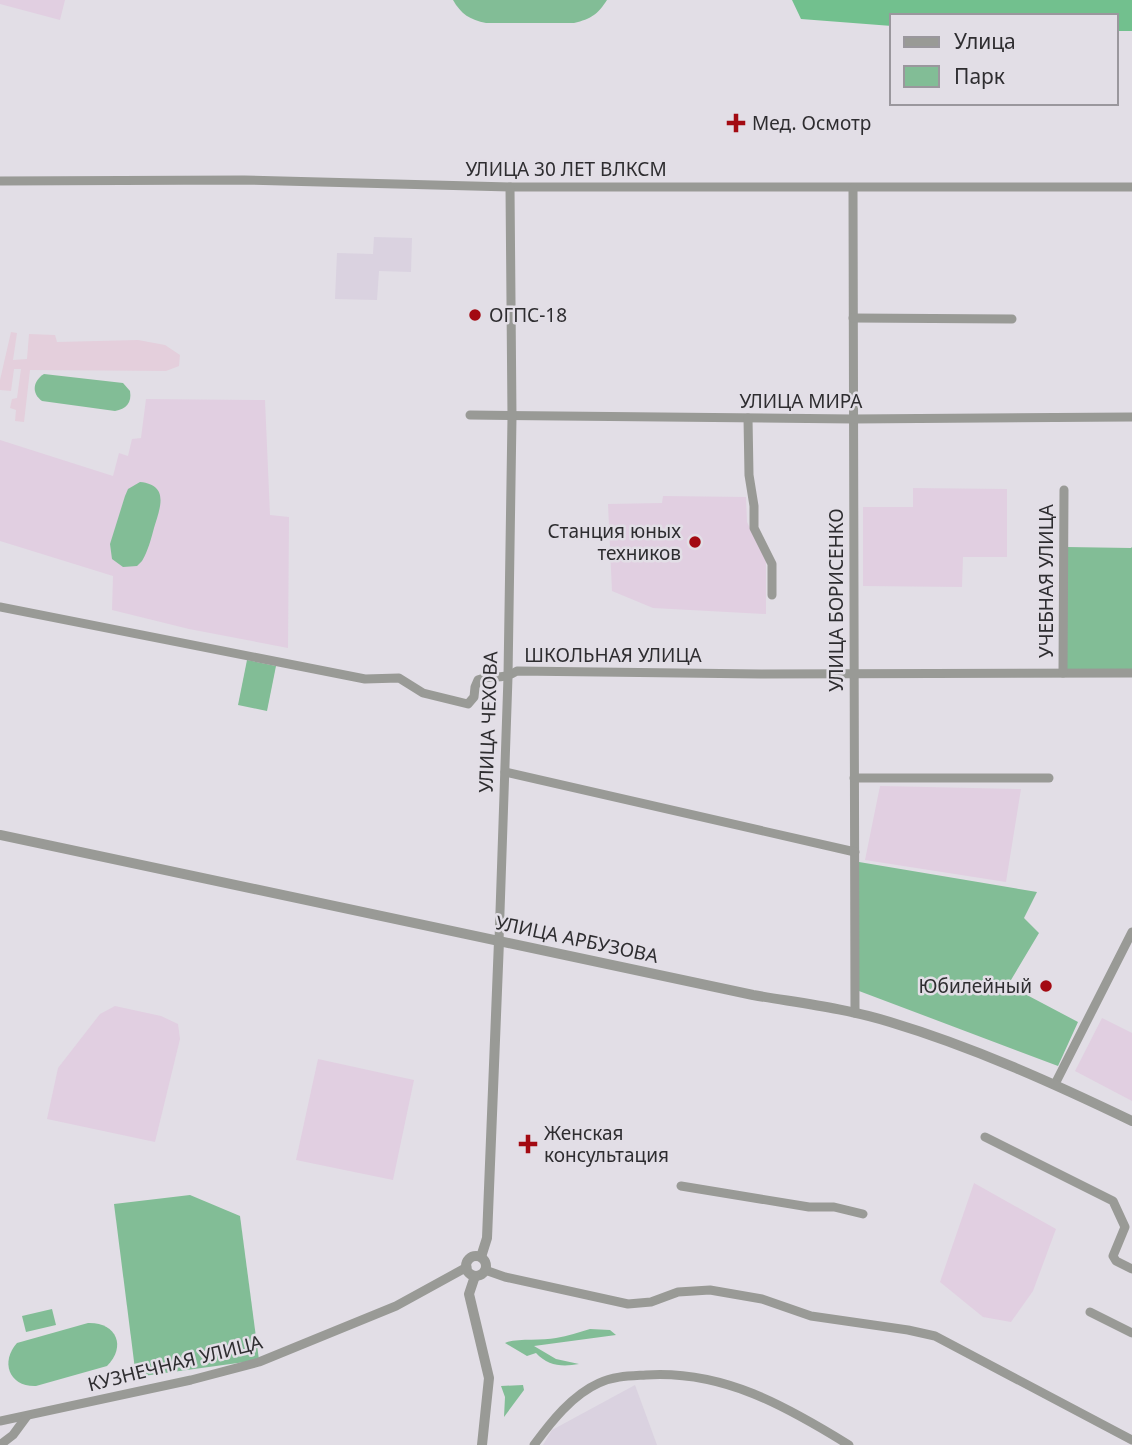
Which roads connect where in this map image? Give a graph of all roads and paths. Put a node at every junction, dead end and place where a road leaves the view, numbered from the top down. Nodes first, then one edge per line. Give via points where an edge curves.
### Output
1 (0, 181) edge
2 (510, 187) junction
3 (1132, 187) edge
4 (853, 188) junction
5 (853, 318) junction
6 (1012, 319) dead end
7 (470, 415) dead end
8 (512, 416) junction
9 (1132, 417) edge
10 (748, 418) junction
11 (853, 419) junction
12 (1064, 490) dead end
13 (772, 596) dead end
14 (0, 607) edge
15 (854, 673) junction
16 (1063, 673) junction
17 (1132, 673) edge
18 (508, 677) junction
19 (505, 772) junction
20 (854, 778) junction
21 (1049, 778) dead end
22 (0, 835) edge
23 (855, 852) junction
24 (1132, 932) edge
25 (499, 941) junction
26 (855, 1013) junction
27 (1055, 1084) junction
28 (1132, 1121) edge
29 (985, 1137) dead end
30 (681, 1186) dead end
31 (863, 1214) dead end
32 (481, 1257) junction
33 (1132, 1269) edge
34 (476, 1271) junction
35 (1090, 1312) dead end
36 (1132, 1333) edge
37 (27, 1416) junction
38 (0, 1421) edge
39 (1132, 1440) edge
40 (0, 1445) edge
41 (482, 1445) edge
42 (534, 1445) edge
43 (849, 1445) edge

1 - 2 street, УЛИЦА 30 ЛЕТ ВЛКСМ via 244,180
2 - 4 street, УЛИЦА 30 ЛЕТ ВЛКСМ
2 - 8 street, УЛИЦА ЧЕХОВА
3 - 4 street, УЛИЦА 30 ЛЕТ ВЛКСМ
4 - 5 street, УЛИЦА БОРИСЕНКО
5 - 6 street
5 - 11 street, УЛИЦА БОРИСЕНКО
7 - 8 street, УЛИЦА МИРА
8 - 10 street, УЛИЦА МИРА
8 - 18 street, УЛИЦА ЧЕХОВА
9 - 11 street, УЛИЦА МИРА
10 - 11 street, УЛИЦА МИРА
10 - 13 street via 754,528 772,564
11 - 15 street, УЛИЦА БОРИСЕНКО
12 - 16 street, УЧЕБНАЯ УЛИЦА
14 - 18 street, ШКОЛЬНАЯ УЛИЦА via 365,679 399,678 423,693 468,704 478,680
15 - 16 street, ШКОЛЬНАЯ УЛИЦА
15 - 18 street, ШКОЛЬНАЯ УЛИЦА via 517,671
15 - 20 street, УЛИЦА БОРИСЕНКО
16 - 17 street, ШКОЛЬНАЯ УЛИЦА
18 - 19 street, УЛИЦА ЧЕХОВА
19 - 23 street
19 - 25 street, УЛИЦА ЧЕХОВА
20 - 21 street
20 - 23 street, УЛИЦА БОРИСЕНКО
22 - 25 street, УЛИЦА АРБУЗОВА
23 - 26 street, УЛИЦА БОРИСЕНКО
24 - 27 street
25 - 26 street, УЛИЦА АРБУЗОВА
25 - 32 street, УЛИЦА ЧЕХОВА via 487,1238
26 - 27 street, УЛИЦА АРБУЗОВА
27 - 28 street, УЛИЦА АРБУЗОВА
29 - 33 street via 1114,1201 1125,1227 1113,1256
30 - 31 street
32 - 34 street via 487,1267
32 - 34 street via 470,1257
34 - 37 street, КУЗНЕЧНАЯ УЛИЦА via 259,1362
34 - 39 street via 628,1304 710,1290 762,1299 823,1319 908,1329 935,1336
34 - 41 street via 469,1294 489,1378
35 - 36 street
37 - 38 street, КУЗНЕЧНАЯ УЛИЦА
37 - 40 street
42 - 43 street via 552,1420 598,1383 618,1377 686,1375 752,1391

